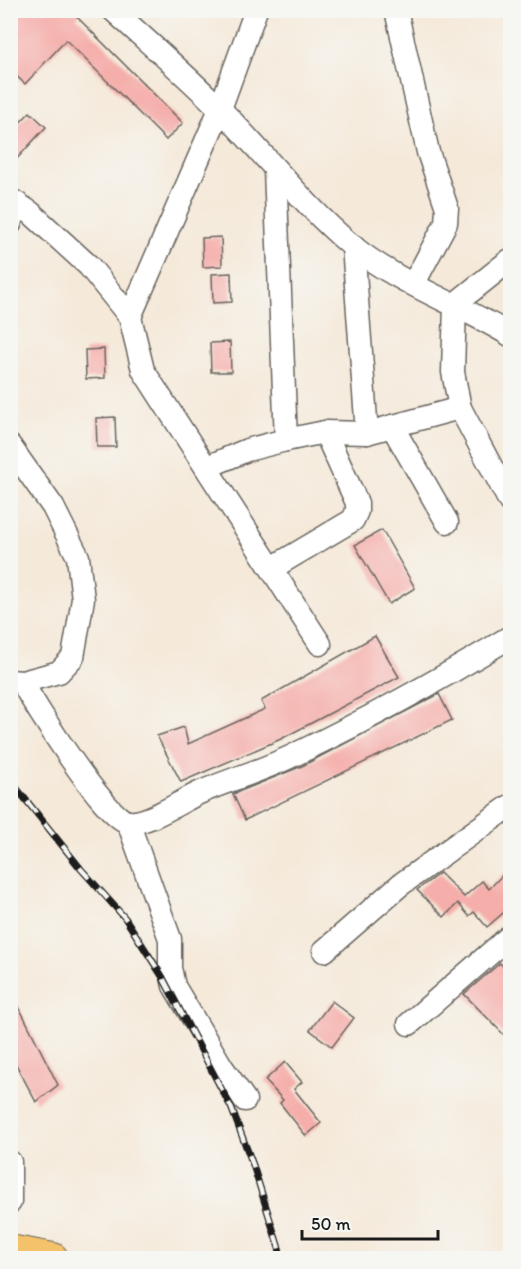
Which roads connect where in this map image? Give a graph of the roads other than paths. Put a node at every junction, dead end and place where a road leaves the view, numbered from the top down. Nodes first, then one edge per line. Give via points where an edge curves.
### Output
1 (113, 10) edge
2 (256, 10) edge
3 (396, 10) edge
4 (220, 109) junction
5 (275, 170) junction
6 (13, 209) edge
7 (353, 246) junction
8 (510, 260) edge
9 (414, 284) junction
10 (455, 304) junction
11 (130, 317) junction
12 (510, 335) edge
13 (460, 408) junction
14 (392, 426) junction
15 (325, 432) junction
16 (366, 433) junction
17 (286, 440) junction
18 (10, 446) edge
19 (207, 467) junction
20 (510, 502) edge
21 (447, 522) dead end
22 (272, 568) junction
23 (510, 637) edge
24 (320, 644) dead end
25 (16, 682) edge
26 (510, 806) edge
27 (128, 822) junction
28 (510, 936) edge
29 (324, 951) dead end
30 (409, 1024) dead end
31 (245, 1100) dead end
32 (10, 1162) edge
33 (10, 1202) edge
34 (10, 1250) edge
35 (54, 1258) edge

1 - 4 street
2 - 4 street
3 - 9 street via 428,152 447,208 446,223
4 - 5 street
4 - 11 street
5 - 7 street
5 - 17 street
6 - 11 street via 31,213 89,266
7 - 9 street
7 - 16 street
8 - 10 street
9 - 10 street
10 - 12 street
10 - 13 street via 453,372
11 - 19 street via 143,370
13 - 14 street
13 - 20 street
14 - 16 street
14 - 21 street
15 - 16 street
15 - 17 street
15 - 22 street via 357,503 357,511 353,520
17 - 19 street via 247,450
18 - 25 street via 53,507 78,556 83,599 73,657 58,672
19 - 22 street
22 - 24 street
23 - 27 street via 294,755 144,820
25 - 27 street via 103,801
26 - 29 street via 400,885
27 - 31 street via 170,939 174,986
28 - 30 street
32 - 33 street
34 - 35 main road

